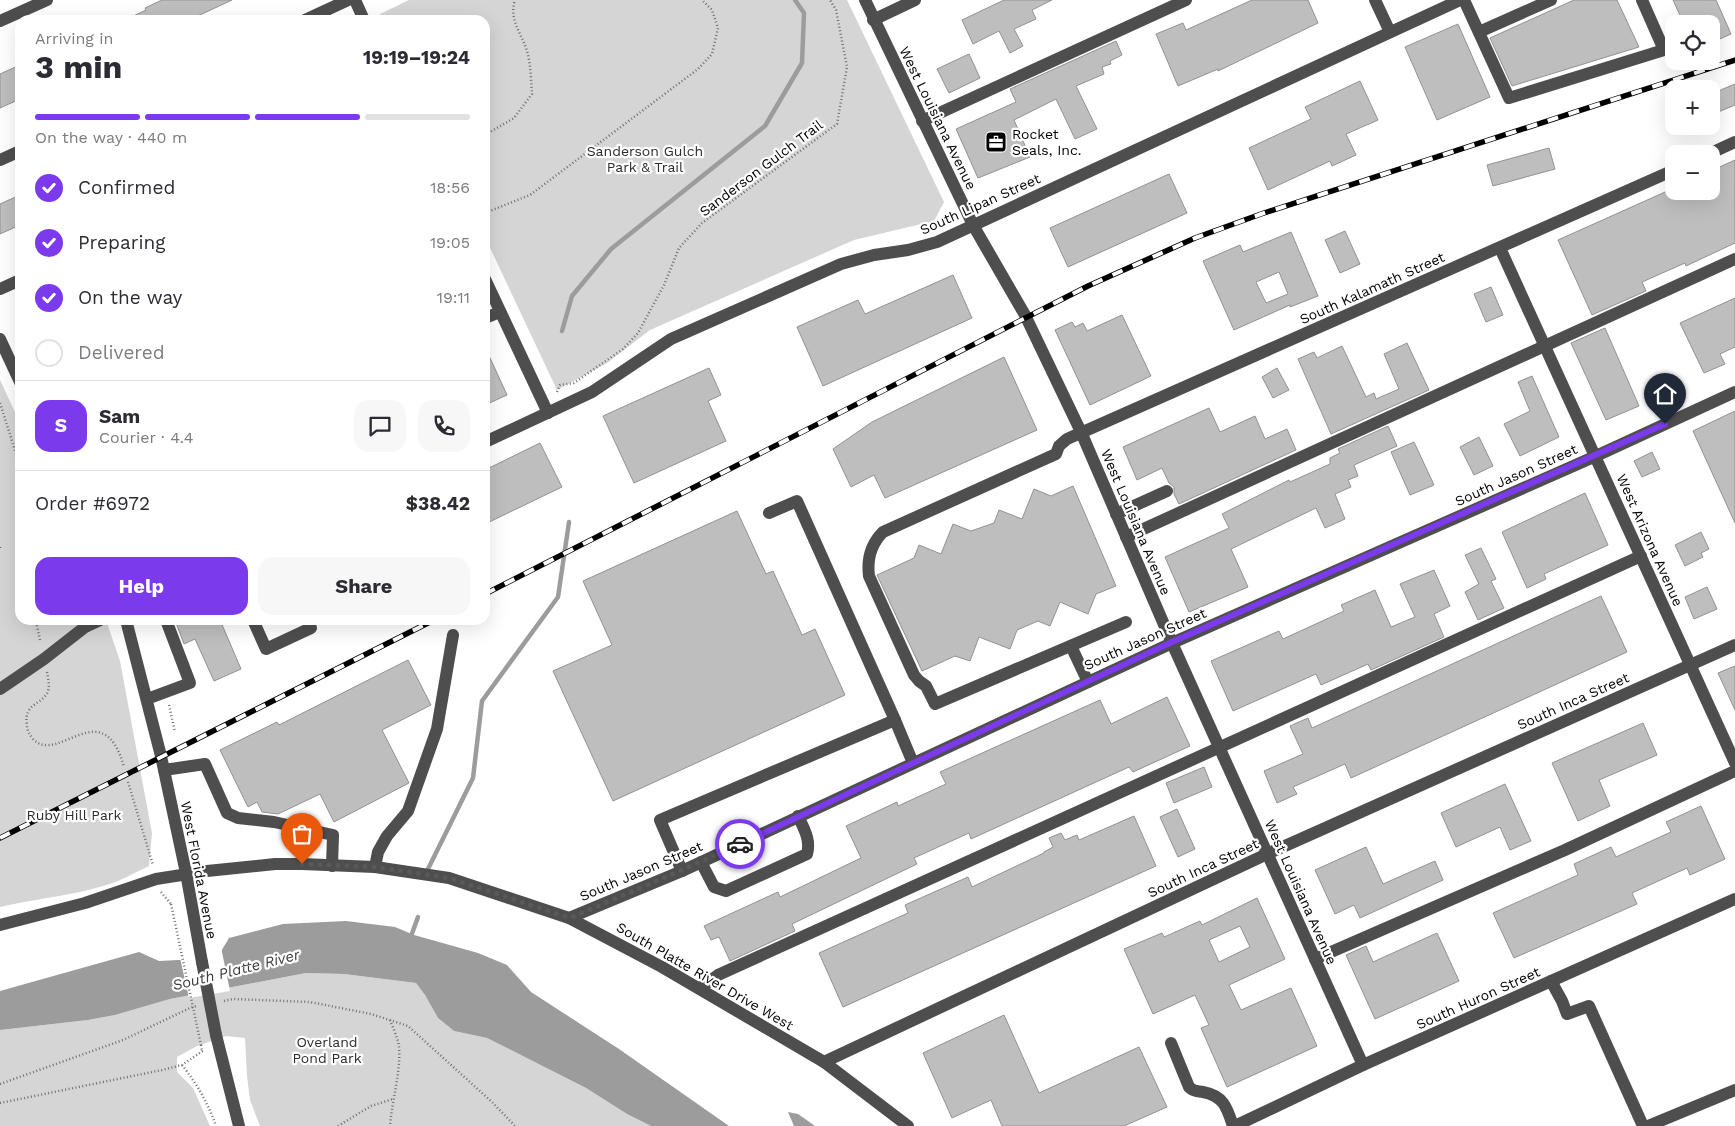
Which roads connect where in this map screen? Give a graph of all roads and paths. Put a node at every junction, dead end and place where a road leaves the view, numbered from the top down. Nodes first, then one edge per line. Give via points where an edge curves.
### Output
1 (47, 0) edge
2 (348, 0) edge
3 (355, 0) edge
4 (515, 0) edge
5 (702, 0) edge
6 (830, 0) edge
7 (865, 0) edge
8 (916, 0) edge
9 (1186, 0) edge
10 (1375, 0) edge
11 (1460, 0) edge
12 (1464, 0) edge
13 (1551, 0) edge
14 (1642, 0) edge
15 (316, 15) edge
16 (362, 15) edge
17 (874, 20) junction
18 (0, 21) edge
19 (1390, 32) junction
20 (1479, 32) junction
21 (922, 121) junction
22 (490, 133) edge
23 (1735, 142) edge
24 (1720, 149) edge
25 (15, 153) edge
26 (0, 160) edge
27 (1665, 174) edge
28 (490, 211) edge
29 (973, 225) junction
30 (1500, 248) junction
31 (1735, 259) edge
32 (15, 282) edge
33 (0, 289) edge
34 (490, 290) edge
35 (500, 312) junction
36 (490, 316) edge
37 (0, 339) edge
38 (1545, 346) junction
39 (15, 371) edge
40 (1735, 392) edge
41 (0, 403) edge
42 (548, 413) junction
43 (1081, 432) junction
44 (490, 440) edge
45 (15, 450) edge
46 (1596, 456) junction
47 (1167, 491) dead end
48 (769, 514) dead end
49 (1116, 514) junction
50 (1126, 537) junction
51 (1641, 556) junction
52 (1126, 622) dead end
53 (38, 625) edge
54 (89, 625) edge
55 (127, 625) edge
56 (168, 625) edge
57 (255, 625) edge
58 (310, 625) edge
59 (453, 635) dead end
60 (40, 640) dead end
61 (1172, 642) junction
62 (1735, 645) edge
63 (1071, 646) junction
64 (1690, 665) junction
65 (46, 666) dead end
66 (1088, 682) junction
67 (0, 689) edge
68 (166, 692) junction
69 (147, 700) junction
70 (895, 720) junction
71 (175, 732) dead end
72 (1220, 748) junction
73 (914, 763) junction
74 (1735, 763) edge
75 (124, 767) dead end
76 (164, 770) junction
77 (1735, 771) edge
78 (128, 782) dead end
79 (798, 816) junction
80 (1267, 854) junction
81 (152, 858) dead end
82 (701, 862) junction
83 (332, 866) junction
84 (375, 867) junction
85 (682, 870) junction
86 (186, 873) junction
87 (160, 891) dead end
88 (1735, 899) edge
89 (570, 918) junction
90 (0, 925) edge
91 (1315, 960) junction
92 (1551, 981) junction
93 (700, 988) junction
94 (216, 1002) dead end
95 (198, 1006) dead end
96 (390, 1020) junction
97 (1171, 1043) dead end
98 (824, 1062) junction
99 (182, 1065) junction
100 (1363, 1066) junction
101 (0, 1084) edge
102 (1735, 1090) edge
103 (393, 1099) junction
104 (0, 1103) edge
105 (216, 1126) edge
106 (239, 1126) edge
107 (338, 1126) edge
108 (390, 1126) edge
109 (514, 1126) edge
110 (908, 1126) edge
111 (1234, 1126) edge
112 (1643, 1126) edge
113 (1648, 1126) edge

1 - 18 street
2 - 15 street
3 - 16 street
4 - 22 path via 513,14 528,54 532,94 514,118
5 - 28 path via 712,10 718,28 712,54 698,69 530,195
6 - 42 path, Sanderson Gulch Trail via 836,10 847,68 837,124 702,223 679,248 664,285 638,333 623,349 574,383 560,385
7 - 17 street, West Louisiana Avenue
8 - 17 street
9 - 21 street
10 - 19 street
11 - 19 street, South Lipan Street
12 - 20 street
13 - 20 street
14 - 20 street via 1664,50 1509,98
17 - 21 street, West Louisiana Avenue
19 - 29 street, South Lipan Street
21 - 29 street, West Louisiana Avenue
23 - 24 street
25 - 26 street
27 - 30 street, South Kalamath Street
29 - 42 street, South Lipan Street via 937,242 841,264 671,339 592,392
29 - 43 street, West Louisiana Avenue via 1025,315
30 - 38 street, West Arizona Avenue
30 - 43 street, South Kalamath Street
31 - 38 street
32 - 33 street
34 - 35 street
35 - 36 street
35 - 42 street
37 - 39 street
38 - 46 street, West Arizona Avenue
38 - 50 street
40 - 46 street, South Jason Street
41 - 45 path
42 - 44 street, South Lipan Street
43 - 49 street, West Louisiana Avenue
43 - 63 street, South Kalamath Street via 1062,443 1056,454 883,532 874,544 868,566 869,576 914,675 926,686 935,704
46 - 51 street, West Arizona Avenue
46 - 61 street, South Jason Street
47 - 49 street
48 - 70 street via 797,501
49 - 50 street, West Louisiana Avenue
50 - 61 street, West Louisiana Avenue
51 - 64 street, West Arizona Avenue
51 - 72 street
52 - 63 street
53 - 60 path
54 - 67 street
55 - 69 street, West Florida Avenue
56 - 68 street via 190,683
57 - 58 street via 266,649 311,628
59 - 84 street via 437,729 408,811 387,836 378,852
61 - 66 street, South Jason Street
61 - 72 street, West Louisiana Avenue
62 - 64 street, South Inca Street
63 - 66 street
64 - 74 street, West Arizona Avenue
64 - 80 street, South Inca Street
65 - 75 path via 47,693 29,709 27,715 31,737 45,746 70,737 100,733 115,743
66 - 73 street, South Jason Street
68 - 69 street
68 - 71 path
69 - 76 street, West Florida Avenue
70 - 73 street
70 - 85 street via 660,820
72 - 80 street, West Louisiana Avenue
72 - 93 street via 718,975
73 - 79 street, South Jason Street
76 - 83 street via 205,764 227,813 238,818 333,835
76 - 86 street, West Florida Avenue
77 - 91 street
78 - 81 path
79 - 82 street, South Jason Street
79 - 82 street via 809,846 807,854 726,891 714,887
80 - 91 street, West Louisiana Avenue
80 - 98 street, South Inca Street
82 - 85 street, South Jason Street
83 - 84 street, South Platte River Drive West
83 - 86 street, South Platte River Drive West via 275,864
84 - 89 street, South Platte River Drive West via 449,878
85 - 89 street, South Jason Street
86 - 90 street, South Platte River Drive West
86 - 106 street, West Florida Avenue, bridge via 216,1035
87 - 99 path, bridge via 172,904 203,1051
88 - 92 street, South Huron Street
89 - 93 street, South Platte River Drive West
91 - 100 street, West Louisiana Avenue
92 - 100 street, South Huron Street
92 - 112 street via 1567,1014 1588,1006
93 - 98 street, South Platte River Drive West
94 - 96 path via 233,999 310,1002
95 - 101 path via 122,1040
96 - 103 path via 399,1044 399,1068
96 - 109 path via 408,1026
97 - 111 street via 1189,1087 1194,1092 1214,1095 1226,1106
98 - 110 street, South Platte River Drive West
99 - 104 path
99 - 105 path via 208,1104
100 - 111 street, South Huron Street
102 - 113 street
103 - 107 path via 371,1106
103 - 108 path

